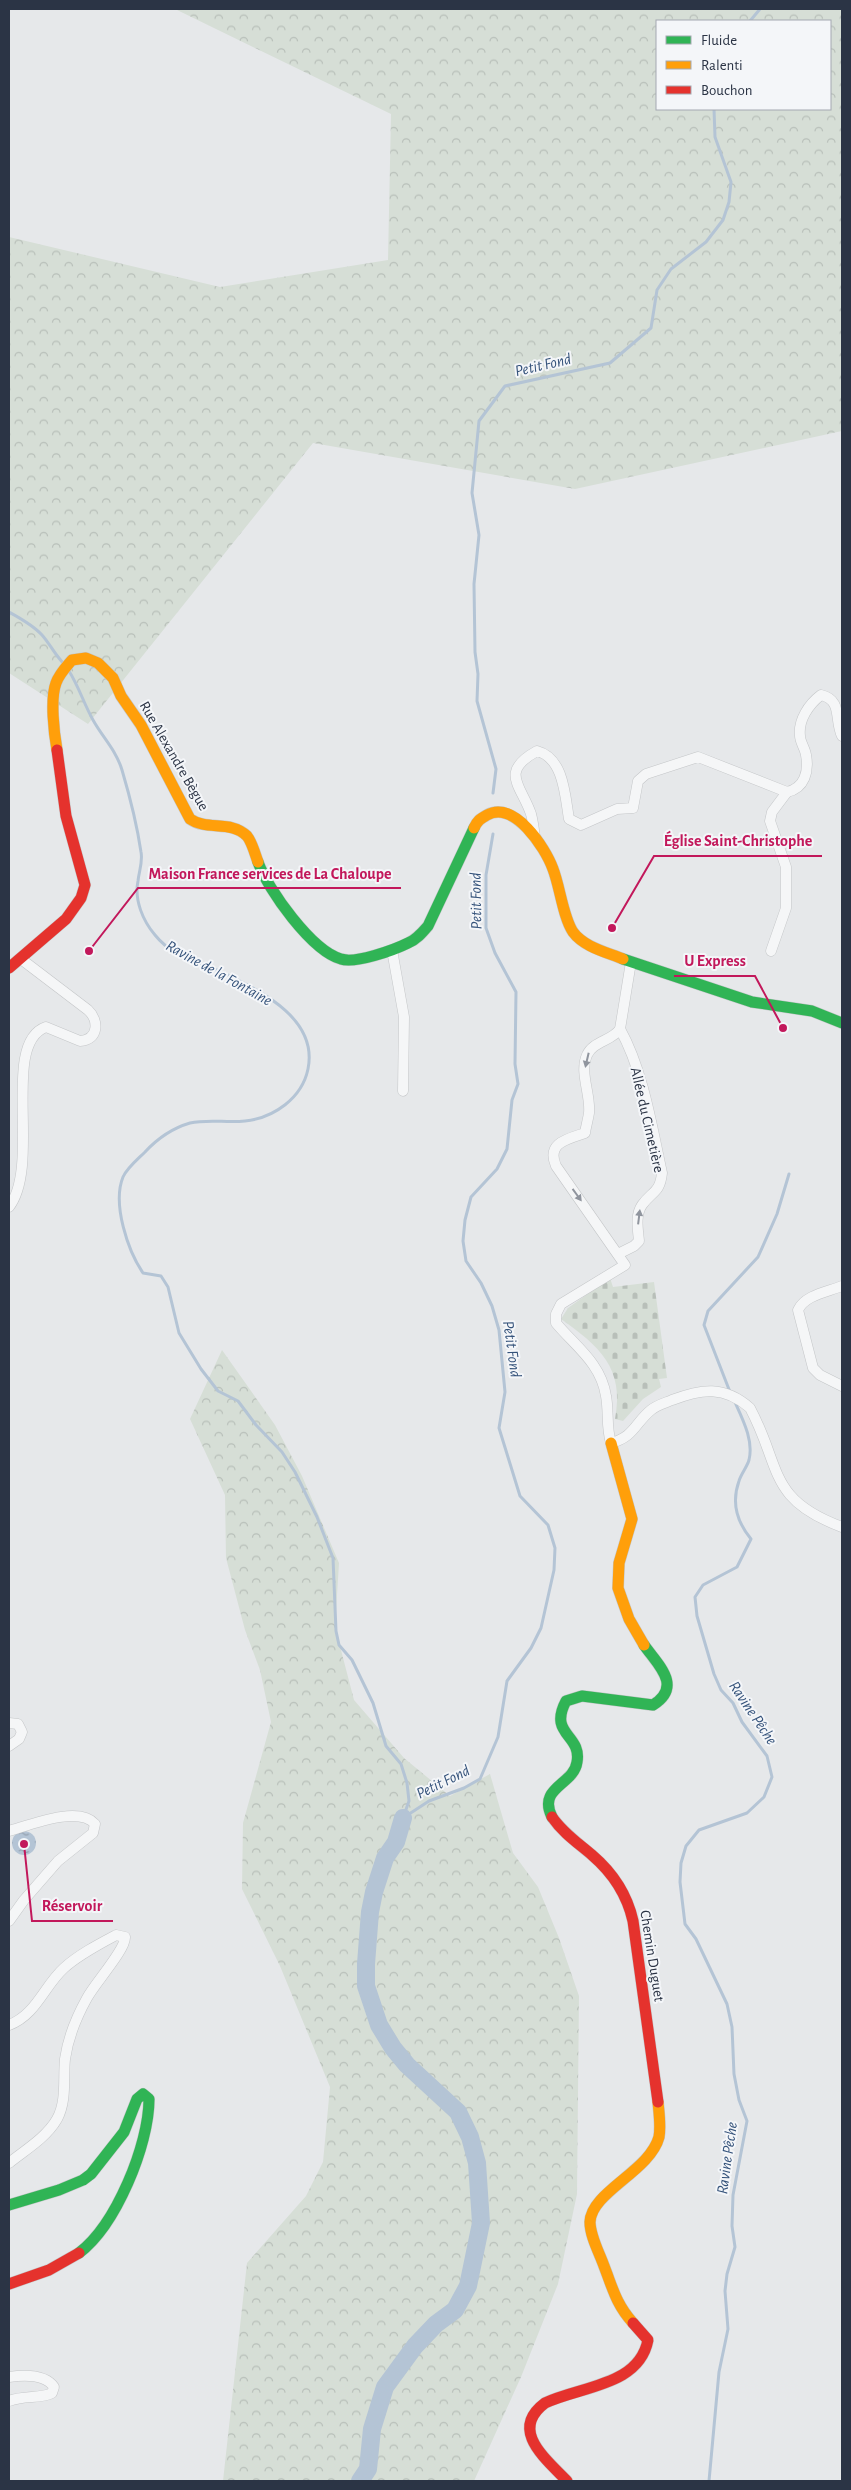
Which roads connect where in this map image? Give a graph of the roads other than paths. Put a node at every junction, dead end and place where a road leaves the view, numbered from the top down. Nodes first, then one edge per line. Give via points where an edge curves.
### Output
1 (842, 736) edge
2 (787, 792) junction
3 (535, 838) junction
4 (392, 950) junction
5 (771, 951) dead end
6 (21, 959) junction
7 (631, 962) junction
8 (9, 968) edge
9 (842, 1023) edge
10 (620, 1029) junction
11 (13, 1061) dead end
12 (13, 1076) dead end
13 (403, 1091) dead end
14 (9, 1207) edge
15 (618, 1254) junction
16 (842, 1286) edge
17 (842, 1386) edge
18 (611, 1443) junction
19 (842, 1527) edge
20 (9, 1723) edge
21 (9, 1746) edge
22 (9, 1831) edge
23 (9, 1921) edge
24 (9, 2025) edge
25 (9, 2163) edge
26 (9, 2205) edge
27 (9, 2284) edge
28 (9, 2377) edge
29 (9, 2401) edge
30 (567, 2481) edge

1 - 2 street via 836,705 829,697 821,695 812,702 804,716 800,735 807,771 802,784
2 - 3 street via 698,757 646,774 638,781 633,808 617,809 581,825 570,819 556,766 547,754 537,751 525,758 516,770 516,785 531,814
2 - 5 street via 772,812 770,821 786,868 786,908
3 - 4 street, Rue Alexandre Bègue via 520,820 506,812 494,811 478,820 428,926 409,943
3 - 7 street, Rue Alexandre Bègue via 553,868 567,919 577,938
4 - 6 street, Rue Alexandre Bègue via 348,961 323,950 272,893 248,838 230,827 198,825 190,819 113,678 98,663 86,658 72,660 60,674 54,699 58,765 66,816 85,885 81,898 66,919
4 - 13 street via 404,1017
6 - 8 street
6 - 11 street via 88,1010 96,1022 93,1034 85,1041 46,1027 40,1028 22,1044
7 - 9 street, Rue Alexandre Bègue via 752,1002 812,1010
7 - 10 street
15 -> 10 street, Allée du Cimetière via 639,1241 638,1214 641,1206 660,1187 662,1173 637,1069
10 -> 15 street via 616,1035 592,1046 587,1055 589,1112 585,1133 560,1143 552,1157
12 - 14 street via 19,1178
15 - 18 street via 625,1265 561,1304 556,1314 556,1322 585,1352 600,1375 606,1396
16 - 17 street via 802,1302 798,1310 812,1368 820,1376
18 - 19 street via 631,1433 653,1408 703,1390 729,1394 750,1408 785,1491 796,1503
18 - 30 street, Chemin Duguet via 632,1519 618,1565 617,1580 625,1611 666,1677 668,1687 665,1696 653,1705 582,1696 566,1700 559,1710 558,1720 578,1758 572,1772 553,1791 548,1803 550,1814 560,1827 599,1860 628,1902 660,2119 654,2149 635,2171 599,2201 590,2221 620,2310 648,2340 646,2351 635,2367 619,2378 538,2407 529,2425 530,2435 539,2450
20 - 21 street via 18,1724 22,1732
22 - 23 street via 73,1816 87,1818 96,1828 58,1861
24 - 25 street via 30,2012 65,1966 116,1935 125,1937 125,1945 98,1979 74,2026 67,2049 57,2120 38,2141
26 - 27 street via 60,2190 91,2174 124,2132 137,2099 143,2094 149,2099 149,2118 142,2143 100,2231 86,2247 61,2265
28 - 29 street via 40,2378 54,2387 48,2396 30,2395

